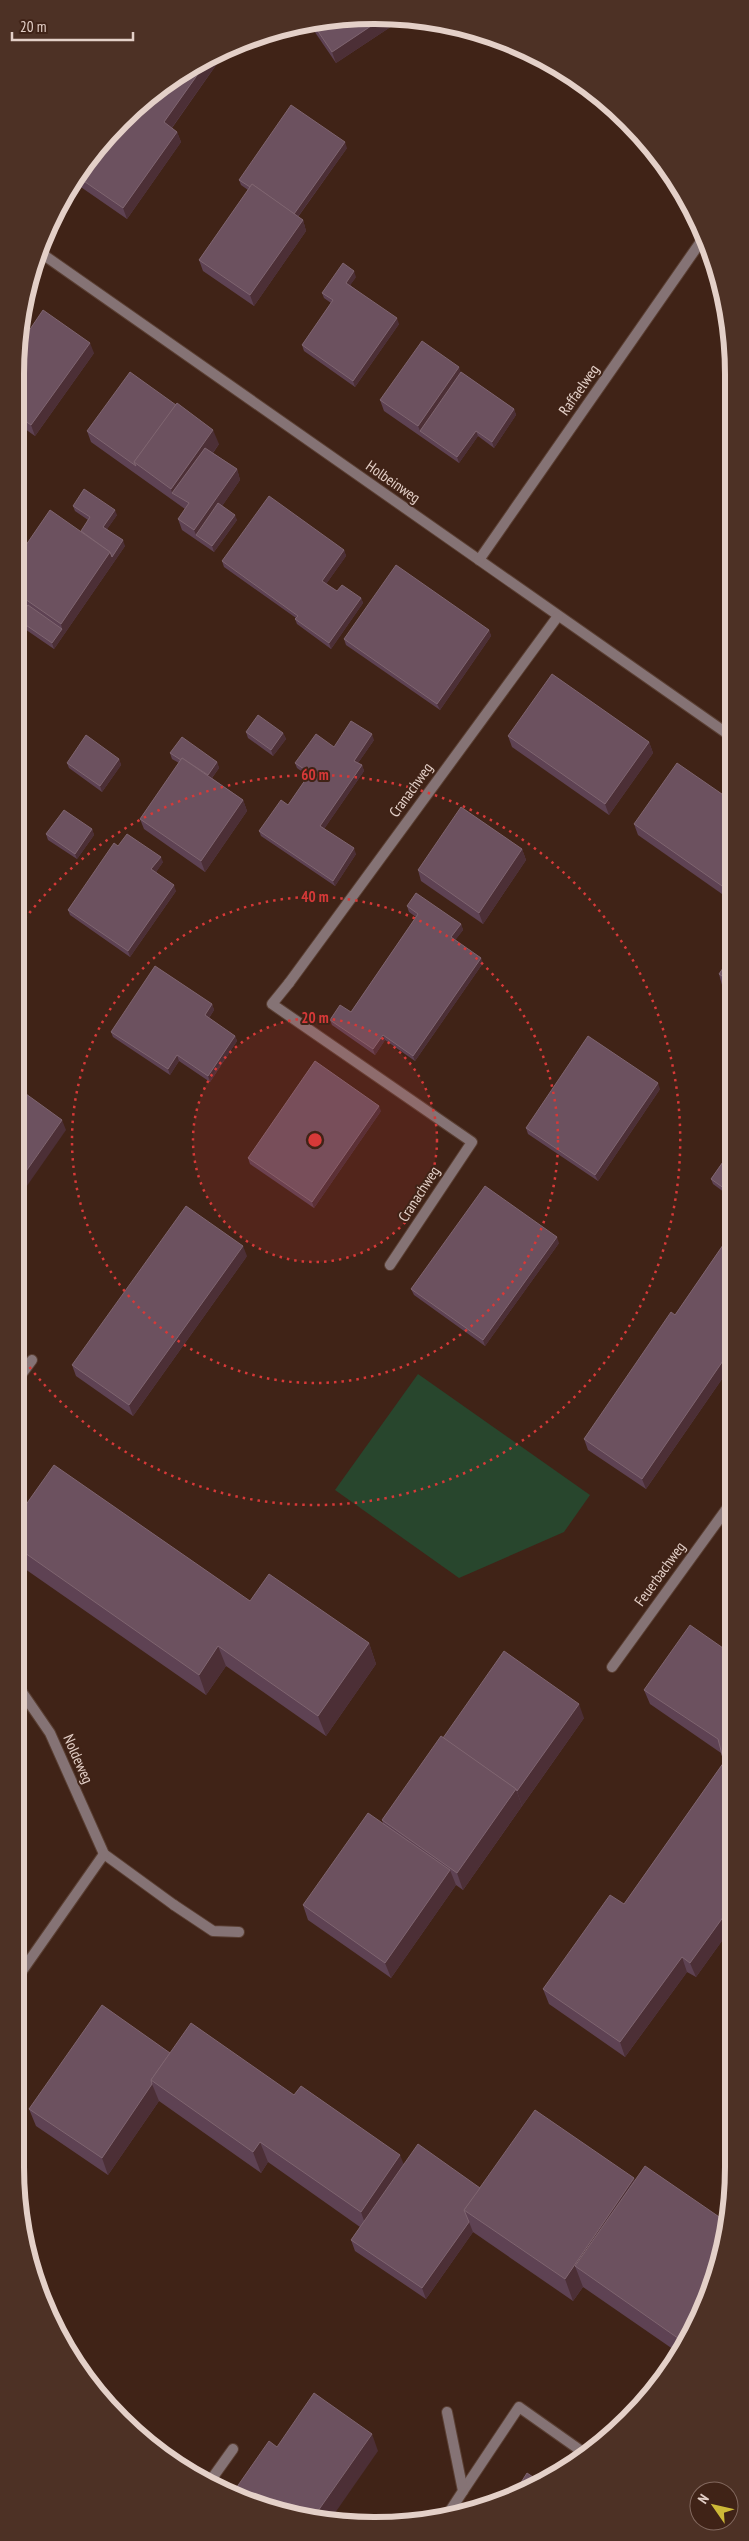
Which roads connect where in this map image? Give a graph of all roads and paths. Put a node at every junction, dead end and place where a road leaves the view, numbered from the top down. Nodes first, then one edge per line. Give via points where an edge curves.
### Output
1 (700, 243) edge
2 (44, 255) edge
3 (479, 560) junction
4 (558, 616) junction
5 (725, 732) edge
6 (390, 1265) dead end
7 (32, 1360) dead end
8 (24, 1371) edge
9 (725, 1511) edge
10 (612, 1667) dead end
11 (24, 1695) edge
12 (104, 1854) junction
13 (239, 1932) dead end
14 (24, 1968) edge
15 (447, 2412) dead end
16 (233, 2449) dead end
17 (581, 2450) edge
18 (213, 2478) edge
19 (463, 2491) junction
20 (451, 2509) edge

1 - 3 street, Raffaelweg
2 - 3 street, Holbeinweg
3 - 4 street, Holbeinweg
4 - 5 street, Holbeinweg
4 - 6 street, Cranachweg via 272,1004 472,1142
7 - 8 street
9 - 10 street, Feuerbachweg
11 - 12 street, Noldeweg via 50,1733
12 - 13 street, Noldeweg via 213,1931
12 - 14 street
15 - 19 street
16 - 18 street
17 - 19 street via 519,2407
19 - 20 street

